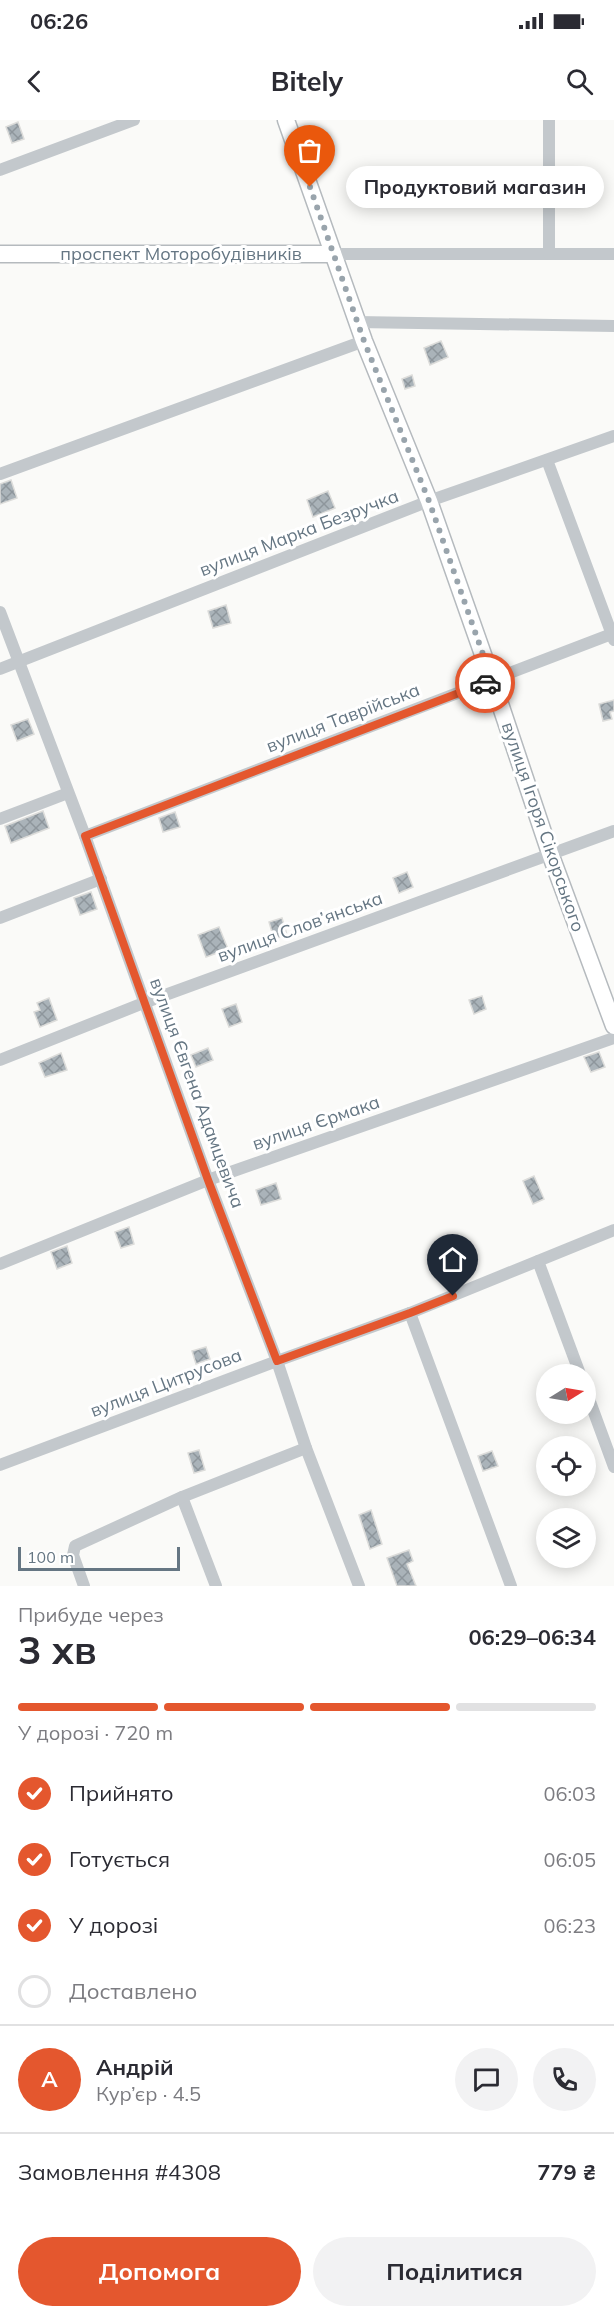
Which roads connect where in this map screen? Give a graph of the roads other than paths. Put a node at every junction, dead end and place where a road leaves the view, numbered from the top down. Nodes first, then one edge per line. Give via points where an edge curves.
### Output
1 (134, 120) edge
2 (286, 120) edge
3 (549, 120) edge
4 (0, 170) edge
5 (0, 254) edge
6 (333, 254) junction
7 (549, 254) junction
8 (614, 254) edge
9 (357, 322) junction
10 (614, 326) edge
11 (364, 341) junction
12 (614, 436) edge
13 (547, 460) junction
14 (0, 474) edge
15 (429, 501) junction
16 (0, 612) edge
17 (613, 636) edge
18 (18, 662) junction
19 (0, 669) edge
20 (492, 680) junction
21 (68, 794) junction
22 (0, 819) edge
23 (614, 831) edge
24 (85, 836) junction
25 (551, 856) junction
26 (101, 879) junction
27 (0, 918) edge
28 (146, 1002) junction
29 (614, 1026) edge
30 (614, 1038) edge
31 (0, 1060) edge
32 (208, 1180) junction
33 (614, 1230) edge
34 (538, 1261) junction
35 (0, 1264) edge
36 (410, 1313) junction
37 (277, 1361) junction
38 (576, 1364) edge
39 (596, 1418) edge
40 (306, 1448) junction
41 (0, 1465) edge
42 (614, 1467) edge
43 (182, 1497) junction
44 (84, 1586) edge
45 (216, 1586) edge
46 (359, 1586) edge
47 (511, 1586) edge

1 - 4 street
2 - 6 main road, вулиця Ігоря Сікорського
3 - 7 street
5 - 6 main road, проспект Моторобудівників
6 - 7 street, проспект Моторобудівників
6 - 9 main road, вулиця Ігоря Сікорського
7 - 8 street, проспект Моторобудівників
9 - 10 street
9 - 11 main road, вулиця Ігоря Сікорського
11 - 14 street
11 - 15 main road, вулиця Ігоря Сікорського
12 - 13 street, вулиця Марка Безручка
13 - 15 street, вулиця Марка Безручка
13 - 17 street
15 - 18 street, вулиця Марка Безручка
15 - 20 main road, вулиця Ігоря Сікорського
16 - 18 street, вулиця Євгена Адамцевича
17 - 20 street, вулиця Таврійська
18 - 19 street, вулиця Марка Безручка
18 - 21 street, вулиця Євгена Адамцевича
20 - 24 street, вулиця Таврійська
20 - 25 main road, вулиця Ігоря Сікорського
21 - 22 street
21 - 24 street, вулиця Євгена Адамцевича
23 - 25 street, вулиця Слов’янська
24 - 26 street, вулиця Євгена Адамцевича
25 - 28 street, вулиця Слов’янська
25 - 29 main road, вулиця Ігоря Сікорського
26 - 27 street
26 - 28 street, вулиця Євгена Адамцевича
28 - 31 street, вулиця Слов’янська
28 - 32 street, вулиця Євгена Адамцевича
30 - 32 street, вулиця Єрмака
32 - 35 street, вулиця Єрмака
32 - 37 street, вулиця Євгена Адамцевича
33 - 34 street, вулиця Цитрусова
34 - 36 street, вулиця Цитрусова
34 - 38 street
36 - 37 street, вулиця Цитрусова
36 - 47 street
37 - 40 street, вулиця Євгена Адамцевича
37 - 41 street, вулиця Цитрусова
39 - 42 street
40 - 43 street
40 - 46 street, вулиця Євгена Адамцевича
43 - 44 street via 75,1546 73,1554
43 - 45 street

